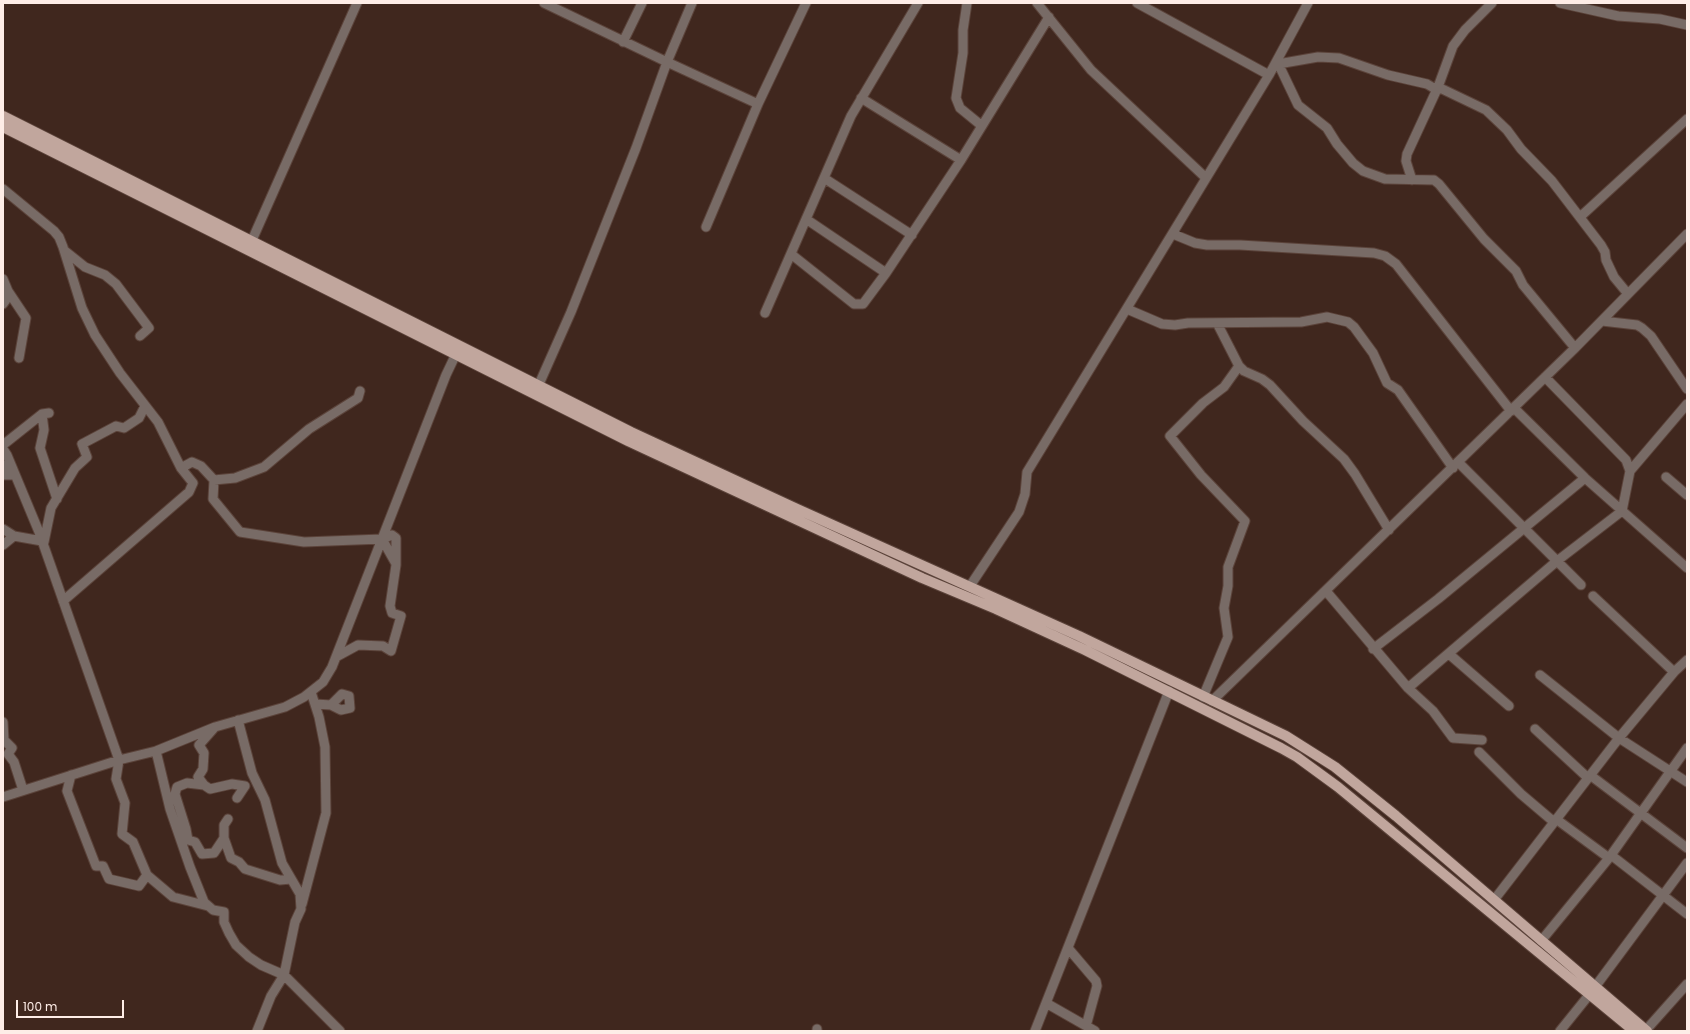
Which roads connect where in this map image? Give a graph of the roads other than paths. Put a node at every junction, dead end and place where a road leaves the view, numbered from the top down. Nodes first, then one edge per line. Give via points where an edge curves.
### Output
1 (356, 3) edge
2 (544, 3) edge
3 (642, 3) edge
4 (692, 3) edge
5 (806, 3) edge
6 (918, 3) edge
7 (967, 3) edge
8 (1037, 3) edge
9 (1137, 3) edge
10 (1308, 3) edge
11 (1492, 3) edge
12 (1560, 3) edge
13 (1048, 17) junction
14 (1687, 25) edge
15 (623, 42) junction
16 (667, 62) junction
17 (1278, 62) junction
18 (1269, 75) junction
19 (1438, 88) junction
20 (861, 98) junction
21 (758, 104) junction
22 (3, 116) edge
23 (1687, 119) edge
24 (982, 126) junction
25 (3, 128) edge
26 (961, 160) junction
27 (824, 178) junction
28 (1206, 178) junction
29 (1412, 180) junction
30 (3, 189) edge
31 (1580, 217) junction
32 (806, 219) junction
33 (706, 227) dead end
34 (1173, 234) junction
35 (1687, 234) edge
36 (912, 235) junction
37 (249, 246) junction
38 (65, 251) junction
39 (791, 254) junction
40 (886, 273) junction
41 (3, 279) edge
42 (8, 291) junction
43 (1628, 294) junction
44 (3, 304) edge
45 (1127, 309) junction
46 (765, 313) dead end
47 (1602, 321) junction
48 (1217, 323) junction
49 (140, 336) dead end
50 (1575, 348) junction
51 (456, 354) junction
52 (20, 358) dead end
53 (1239, 366) junction
54 (1545, 377) junction
55 (1687, 389) edge
56 (537, 390) junction
57 (360, 391) dead end
58 (1687, 404) edge
59 (145, 406) junction
60 (1513, 410) junction
61 (3, 445) edge
62 (3, 449) edge
63 (3, 465) edge
64 (1456, 465) junction
65 (181, 468) junction
66 (1630, 471) junction
67 (15, 475) junction
68 (1666, 477) dead end
69 (1585, 478) junction
70 (214, 480) junction
71 (1687, 495) edge
72 (57, 499) junction
73 (1624, 513) junction
74 (3, 529) edge
75 (1525, 529) junction
76 (1389, 530) junction
77 (14, 536) junction
78 (382, 539) junction
79 (43, 542) junction
80 (3, 545) edge
81 (1556, 561) junction
82 (396, 565) junction
83 (1687, 568) edge
84 (970, 586) junction
85 (1581, 586) dead end
86 (1326, 591) junction
87 (1593, 596) dead end
88 (63, 601) junction
89 (1373, 649) junction
90 (1449, 654) junction
91 (336, 657) junction
92 (1687, 660) edge
93 (1674, 672) junction
94 (1540, 675) dead end
95 (1408, 688) junction
96 (1169, 691) junction
97 (311, 692) junction
98 (1207, 699) junction
99 (315, 704) junction
100 (331, 705) dead end
101 (1509, 706) dead end
102 (238, 720) junction
103 (3, 722) edge
104 (214, 727) junction
105 (1535, 729) dead end
106 (1619, 738) junction
107 (1482, 740) dead end
108 (1687, 748) edge
109 (156, 751) junction
110 (1479, 752) dead end
111 (120, 760) junction
112 (1671, 772) junction
113 (71, 775) junction
114 (1589, 776) junction
115 (1687, 782) edge
116 (204, 786) junction
117 (24, 790) junction
118 (3, 797) edge
119 (237, 798) dead end
120 (1641, 814) junction
121 (228, 819) dead end
122 (1555, 820) junction
123 (224, 838) junction
124 (1687, 848) edge
125 (1610, 857) junction
126 (1687, 863) edge
127 (147, 875) junction
128 (291, 879) junction
129 (1662, 896) junction
130 (1494, 900) junction
131 (208, 906) junction
132 (301, 909) junction
133 (1687, 914) edge
134 (1541, 941) junction
135 (1068, 948) junction
136 (284, 976) junction
137 (1687, 984) edge
138 (1592, 991) junction
139 (1046, 1003) junction
140 (1086, 1026) junction
141 (1646, 1030) edge
142 (257, 1031) edge
143 (340, 1031) edge
144 (1035, 1031) edge
145 (1095, 1031) edge
146 (1560, 1031) edge
147 (1634, 1031) edge

1 - 37 street
2 - 15 street
3 - 15 street
4 - 16 street
5 - 21 street
6 - 20 street
7 - 24 street via 956,98 960,108
8 - 13 street
9 - 18 street
10 - 17 street
11 - 19 street via 1453,46
12 - 14 street via 1618,16 1660,19
13 - 24 street
13 - 28 street via 1090,70
15 - 16 street
16 - 21 street
16 - 56 street via 571,312
17 - 18 street
17 - 19 street via 1318,57 1339,58 1388,75
17 - 29 street via 1298,105 1327,128 1353,163 1363,171 1385,179
18 - 28 street
19 - 29 street via 1407,154 1406,161
19 - 31 street via 1469,101 1494,117 1552,181
20 - 26 street
20 - 27 street
21 - 33 street
22 - 37 main road
23 - 31 street
24 - 26 street
25 - 37 main road
26 - 36 street
27 - 32 street
27 - 36 street
28 - 34 street
29 - 50 street via 1434,180 1439,184 1484,239 1516,271 1523,285
30 - 38 street via 54,231
31 - 43 street via 1601,245 1614,277
32 - 39 street
32 - 40 street
34 - 45 street
34 - 60 street via 1206,245 1374,253 1385,256 1396,264
35 - 43 street
36 - 40 street
37 - 51 main road
37 - 56 main road
38 - 49 street via 85,267 106,275 116,284 149,328
38 - 59 street via 82,308 95,335
39 - 40 street via 854,304 863,304
39 - 46 street
41 - 42 street
42 - 44 street via 8,297
42 - 52 street via 26,318
43 - 47 street
45 - 48 street via 1162,324
45 - 84 street via 1027,472 1025,494 1019,512
47 - 50 street
47 - 55 street via 1637,325 1642,328 1651,336
48 - 53 street
48 - 64 street via 1302,322 1327,317 1348,322 1373,353 1387,383 1398,390
50 - 54 street
51 - 56 main road
51 - 78 street
53 - 76 street via 1270,385 1308,426 1344,459
53 - 98 street via 1224,387 1202,403 1170,436 1201,475 1245,522 1228,567 1224,608 1228,637
54 - 60 street
54 - 66 street via 1626,460
56 - 84 main road
56 - 96 main road via 628,441 922,578 1010,615
57 - 70 street via 358,398 308,429 264,467 235,478
58 - 66 street
59 - 65 street via 158,422
59 - 72 street via 140,418 124,428 116,426 82,444 87,457 75,468
60 - 64 street
60 - 69 street
61 - 72 street via 45,414 40,448
62 - 67 street
63 - 67 street via 5,474
64 - 75 street
64 - 76 street
65 - 70 street via 192,462 201,466
65 - 88 street via 193,483 189,492
66 - 73 street
67 - 79 street
68 - 71 street
69 - 73 street
69 - 75 street
70 - 78 street via 213,499 240,532 304,542
72 - 79 street via 51,508
73 - 81 street
73 - 83 street
74 - 77 street
75 - 81 street
75 - 89 street
76 - 86 street
77 - 79 street
77 - 80 street
78 - 82 street
78 - 82 street via 392,535 396,538
78 - 91 street
79 - 88 street
81 - 85 street
81 - 90 street
82 - 91 street via 390,606 392,613 401,616 391,651 383,646 358,645
84 - 98 main road
86 - 89 street
86 - 98 street
87 - 93 street
88 - 111 street
89 - 95 street
90 - 95 street
90 - 101 street
91 - 97 street via 323,682
92 - 93 street
93 - 106 street
94 - 106 street
95 - 107 street via 1433,711 1453,738
96 - 135 street
96 - 138 main road via 1287,751 1338,787
97 - 99 street
97 - 102 street via 285,707
98 - 130 main road via 1263,724 1317,754 1396,816
99 - 100 street
99 - 132 street via 325,747 326,813
102 - 104 street
102 - 128 street via 252,773 265,800 282,863
103 - 117 street via 4,740 12,748 8,754 14,762
104 - 109 street
104 - 116 street via 199,745 204,753 203,769 198,777
105 - 114 street
106 - 112 street
106 - 114 street
108 - 112 street
109 - 111 street
109 - 131 street via 170,810 201,897
110 - 122 street via 1521,794
111 - 113 street
111 - 127 street via 116,779 125,803 122,834 133,842
112 - 115 street
112 - 120 street
113 - 117 street
113 - 127 street via 66,790 96,866 103,866 110,879 139,886
114 - 120 street
114 - 122 street
116 - 119 street via 210,789 232,784 245,786
116 - 123 street via 187,783 177,787 175,794 188,840 195,842 202,854 214,853
117 - 118 street
120 - 124 street
120 - 125 street
121 - 123 street via 224,825
122 - 125 street
122 - 130 street
123 - 128 street via 231,858 245,869 280,880
125 - 129 street
125 - 134 street
126 - 129 street
127 - 131 street via 173,896
128 - 132 street via 300,894
129 - 133 street
129 - 138 street
130 - 134 main road
131 - 136 street via 224,912 224,922 229,933 236,945 249,957 261,966
132 - 136 street via 295,922
134 - 138 main road
135 - 139 street
135 - 140 street via 1096,981 1097,986
136 - 142 street via 271,996
136 - 143 street
137 - 141 street
138 - 141 main road
138 - 146 street
138 - 147 main road
139 - 140 street
139 - 144 street
140 - 145 street

